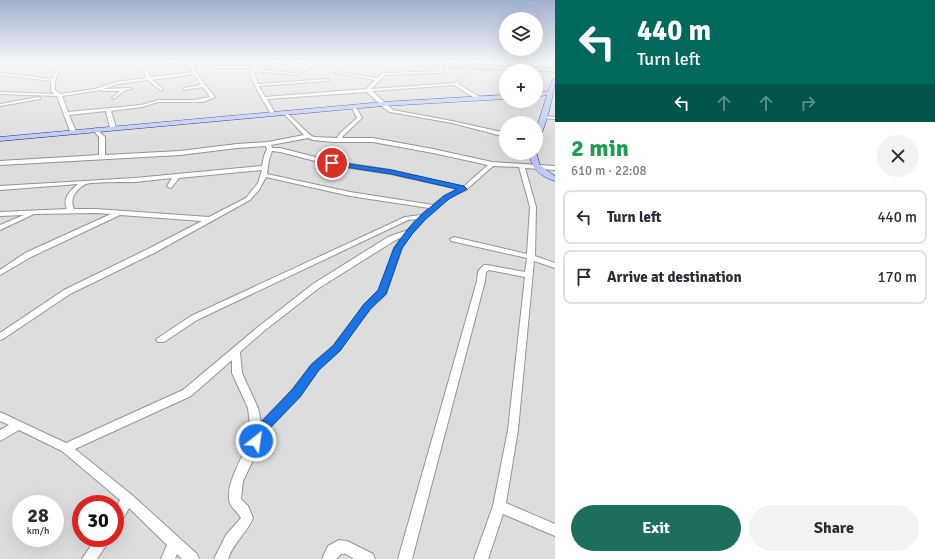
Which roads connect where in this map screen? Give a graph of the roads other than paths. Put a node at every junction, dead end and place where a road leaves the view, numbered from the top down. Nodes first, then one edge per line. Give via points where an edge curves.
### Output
1 (52, 87) edge
2 (104, 87) edge
3 (158, 87) edge
4 (193, 87) edge
5 (205, 87) edge
6 (257, 87) edge
7 (370, 87) edge
8 (410, 87) edge
9 (459, 87) edge
10 (130, 89) dead end
11 (96, 90) junction
12 (123, 90) junction
13 (161, 90) dead end
14 (368, 90) junction
15 (552, 90) edge
16 (0, 93) edge
17 (190, 93) dead end
18 (60, 95) junction
19 (46, 96) junction
20 (499, 97) edge
21 (114, 98) dead end
22 (263, 98) junction
23 (478, 98) junction
24 (398, 103) junction
25 (383, 104) junction
26 (0, 105) edge
27 (353, 106) junction
28 (108, 110) junction
29 (285, 112) junction
30 (400, 112) junction
31 (273, 113) junction
32 (67, 114) junction
33 (545, 117) junction
34 (555, 118) edge
35 (543, 122) edge
36 (113, 128) junction
37 (96, 130) junction
38 (73, 131) junction
39 (499, 133) edge
40 (308, 136) junction
41 (0, 139) edge
42 (338, 140) junction
43 (269, 146) junction
44 (102, 156) junction
45 (533, 160) edge
46 (0, 164) edge
47 (492, 164) junction
48 (522, 167) junction
49 (537, 167) junction
50 (555, 168) edge
51 (264, 172) junction
52 (176, 177) junction
53 (555, 179) edge
54 (85, 182) junction
55 (170, 186) dead end
56 (0, 188) edge
57 (464, 189) junction
58 (435, 207) junction
59 (71, 211) junction
60 (35, 212) junction
61 (118, 213) junction
62 (0, 214) edge
63 (423, 217) junction
64 (209, 219) junction
65 (0, 228) edge
66 (410, 231) junction
67 (454, 239) dead end
68 (531, 257) junction
69 (555, 266) edge
70 (0, 273) edge
71 (528, 275) junction
72 (0, 337) edge
73 (161, 340) dead end
74 (235, 351) junction
75 (0, 416) edge
76 (18, 425) junction
77 (257, 434) junction
78 (0, 436) edge
79 (66, 448) junction
80 (128, 499) junction
81 (124, 505) edge
82 (499, 506) junction
83 (555, 530) edge
84 (174, 544) junction
85 (98, 547) edge
86 (89, 559) edge
87 (168, 559) edge
88 (192, 559) edge
89 (221, 559) edge
90 (329, 559) edge
91 (368, 559) edge
92 (405, 559) edge
93 (481, 559) edge

1 - 18 street via 53,91
2 - 11 street
3 - 13 street
4 - 17 street via 184,88
5 - 28 street via 211,98 190,102 151,102 142,106
6 - 22 street
7 - 14 street
8 - 14 street
9 - 23 street
10 - 12 street
11 - 12 street
11 - 18 street
12 - 21 street
14 - 22 street
14 - 25 street
15 - 33 main road
16 - 19 street
18 - 19 street
18 - 32 street
19 - 26 street
20 - 23 main road
22 - 31 street
23 - 24 main road
24 - 25 main road
24 - 30 street
25 - 27 main road
25 - 30 street via 389,110
27 - 29 main road
27 - 42 street via 360,118
28 - 32 street
28 - 36 street
29 - 31 main road
29 - 40 street
30 - 39 street
31 - 36 main road
32 - 38 street
33 - 34 street
33 - 35 main road
36 - 37 main road
37 - 38 main road
37 - 44 street via 102,136
38 - 41 main road
40 - 42 street
40 - 43 street
42 - 47 street via 373,140
43 - 44 street
43 - 51 street
43 - 57 street via 332,163 391,172
44 - 46 street
45 - 49 main road
47 - 48 street
47 - 57 street
48 - 49 street
48 - 68 street via 533,208
49 - 50 street
49 - 53 main road
51 - 52 street
51 - 58 street via 315,188
51 - 64 street via 254,194
52 - 54 street
52 - 55 street
54 - 56 street
54 - 59 street via 68,199
57 - 58 street
58 - 63 street
59 - 60 street
59 - 61 street
60 - 62 street
60 - 65 street
61 - 64 street
61 - 70 street via 28,255
63 - 66 street
63 - 73 street via 407,218 288,273 194,318
64 - 72 street via 67,292
66 - 74 street via 390,239 316,286
66 - 77 street via 398,248 383,292 368,306 336,348 315,367 296,393
67 - 68 street
68 - 69 street
68 - 71 street
71 - 82 street via 513,430
71 - 92 street via 487,267 482,271
74 - 77 street via 237,373 253,408
74 - 79 street via 187,393
75 - 76 street
76 - 78 street
76 - 79 street
77 - 89 street via 235,491 235,501 244,510 247,518
79 - 80 street
80 - 81 street
80 - 84 street
82 - 83 street
82 - 93 street
84 - 87 street
84 - 88 street
85 - 86 street
90 - 91 street via 338,547 347,548

